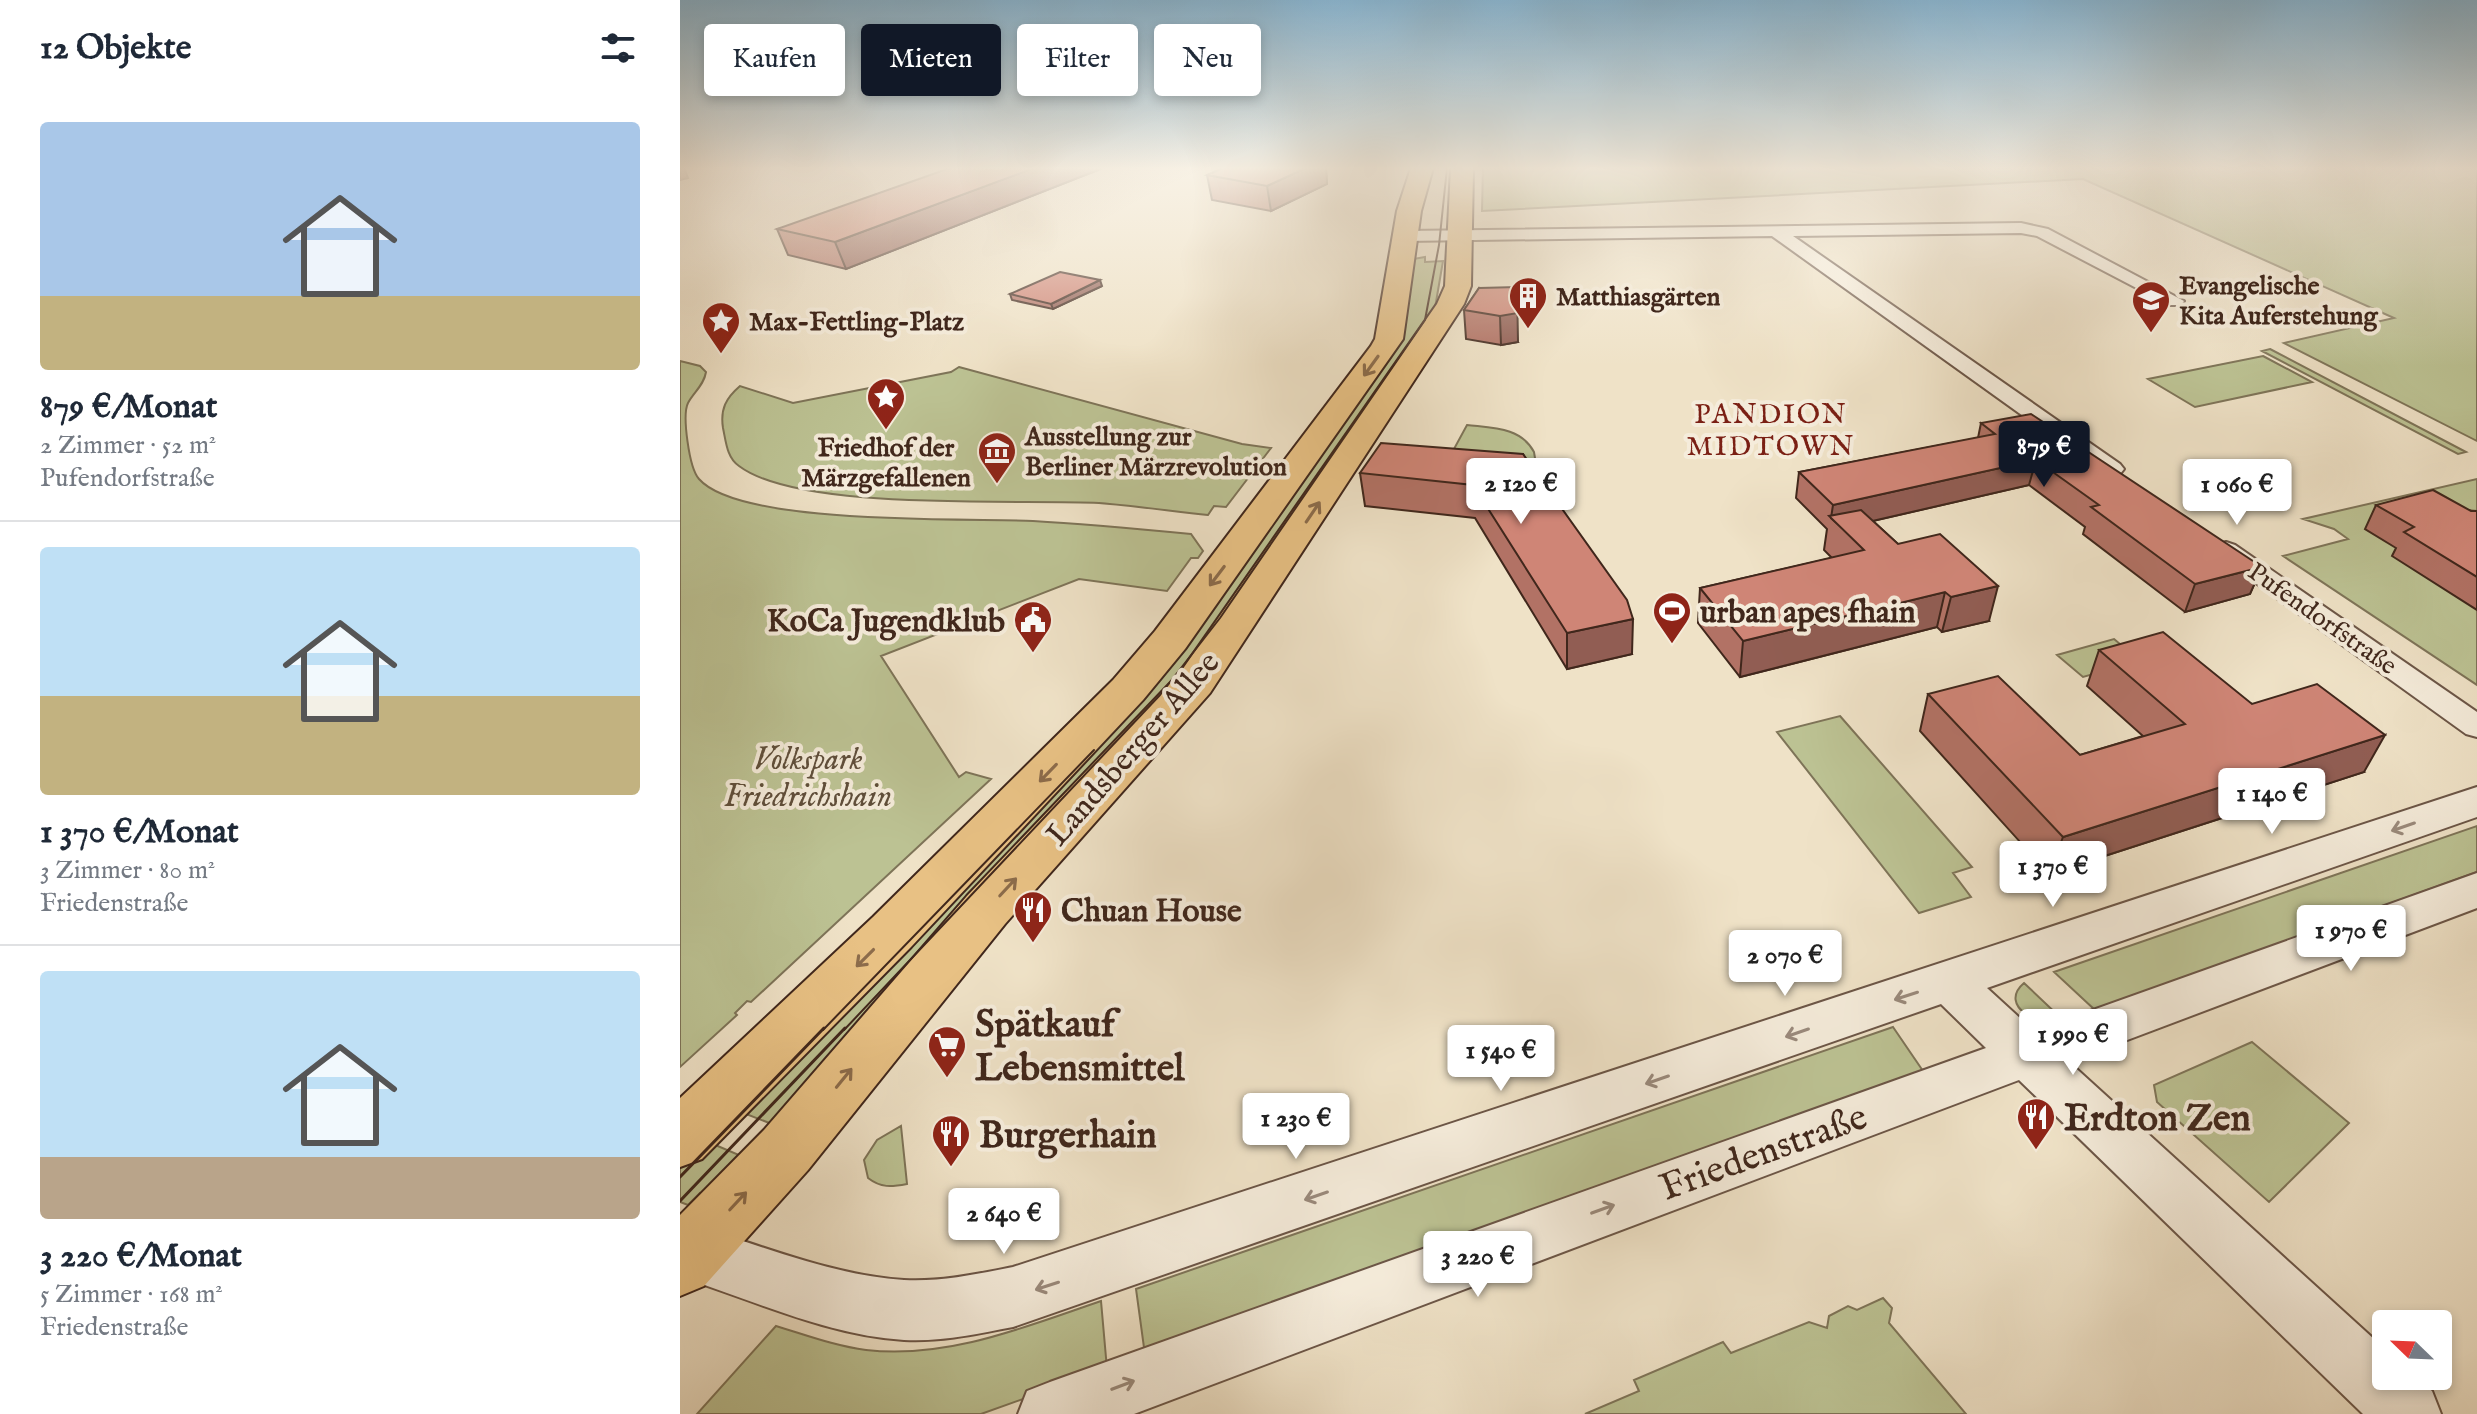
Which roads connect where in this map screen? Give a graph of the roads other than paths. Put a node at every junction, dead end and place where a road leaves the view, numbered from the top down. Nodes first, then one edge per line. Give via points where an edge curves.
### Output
1 (1606, 234) edge
2 (1780, 234) edge
3 (2042, 234) edge
4 (1433, 236) junction
5 (2175, 301) dead end
6 (2136, 486) edge
7 (2206, 536) edge
8 (2477, 727) edge
9 (2477, 802) edge
10 (2477, 890) edge
11 (1949, 982) junction
12 (2025, 1055) junction
13 (680, 1139) edge
14 (684, 1255) edge
15 (1050, 1414) edge
16 (2409, 1414) edge

1 - 4 street
2 - 6 street
3 - 5 street
4 -> 13 main road, Landsberger Allee via 1384,348 1152,663 892,932
14 -> 4 main road, Landsberger Allee via 786,1150 986,910 1195,683 1440,322 1458,286
7 - 8 street, Pufendorfstraße
9 -> 11 street
10 - 12 street, Friedenstraße
11 - 12 street
11 -> 14 street via 1013,1297 903,1310 862,1304
15 -> 12 street, Friedenstraße
12 - 16 street

